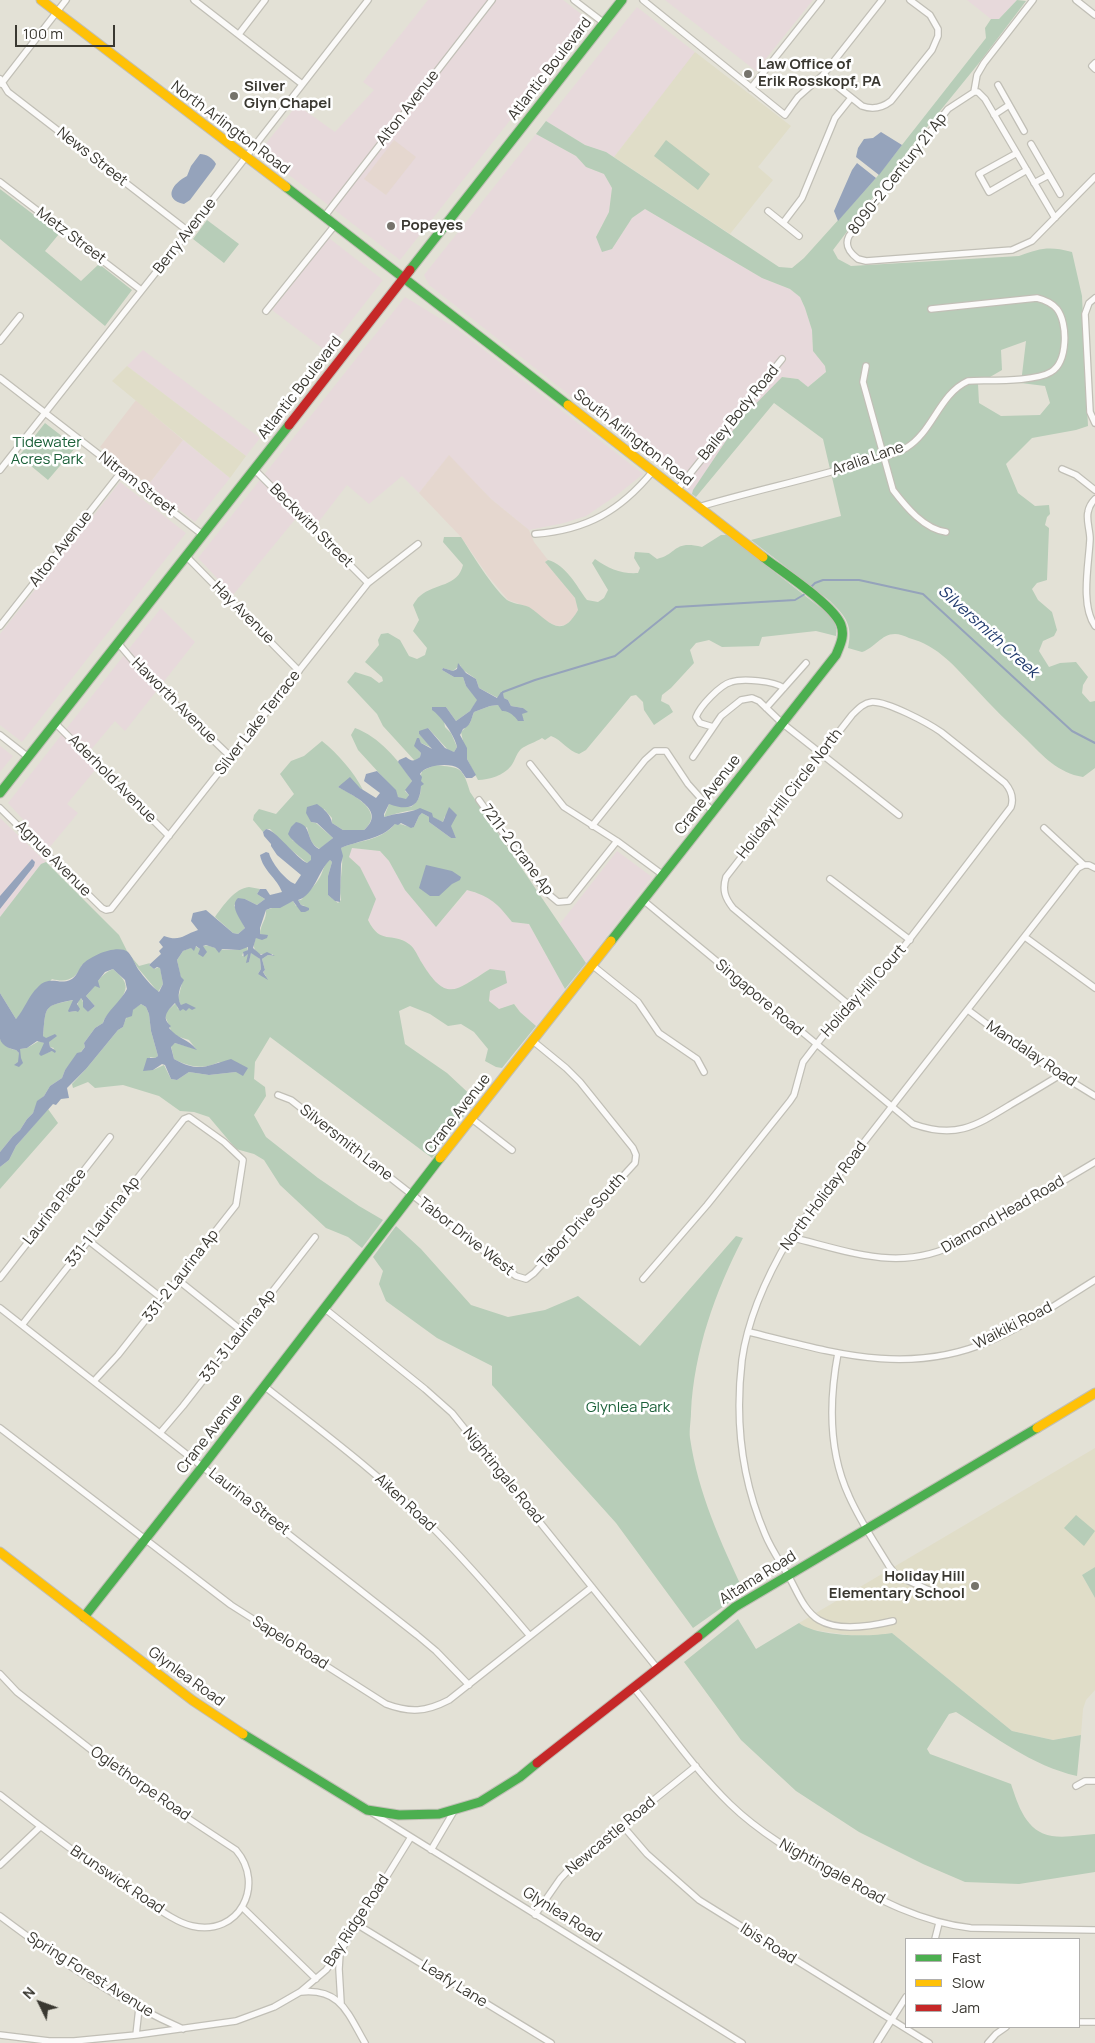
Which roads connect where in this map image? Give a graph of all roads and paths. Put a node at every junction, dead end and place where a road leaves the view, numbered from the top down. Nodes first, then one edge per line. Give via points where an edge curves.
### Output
1 (41, 0) edge
2 (66, 0) edge
3 (194, 0) edge
4 (265, 0) edge
5 (368, 0) edge
6 (492, 0) edge
7 (574, 0) edge
8 (622, 0) edge
9 (642, 0) edge
10 (821, 0) edge
11 (882, 0) edge
12 (910, 0) edge
13 (1033, 0) edge
14 (1076, 0) edge
15 (57, 12) junction
16 (1095, 14) edge
17 (604, 23) junction
18 (239, 34) junction
19 (1095, 63) edge
20 (1095, 69) edge
21 (823, 75) junction
22 (1, 82) edge
23 (302, 84) junction
24 (998, 85) dead end
25 (751, 88) junction
26 (974, 92) junction
27 (852, 98) junction
28 (1010, 106) junction
29 (994, 115) junction
30 (1024, 131) dead end
31 (1031, 144) dead end
32 (1017, 153) junction
33 (245, 157) junction
34 (1027, 170) junction
35 (1049, 175) junction
36 (1095, 178) edge
37 (0, 182) edge
38 (1034, 184) junction
39 (1060, 194) dead end
40 (768, 212) dead end
41 (324, 217) junction
42 (1055, 218) junction
43 (783, 223) junction
44 (335, 226) junction
45 (188, 231) junction
46 (799, 236) dead end
47 (403, 278) junction
48 (141, 290) junction
49 (1095, 298) edge
50 (930, 309) dead end
51 (266, 311) dead end
52 (20, 316) dead end
53 (0, 341) edge
54 (782, 359) dead end
55 (866, 366) dead end
56 (0, 378) edge
57 (45, 413) junction
58 (1095, 424) edge
59 (882, 456) junction
60 (254, 469) junction
61 (1062, 469) dead end
62 (0, 470) edge
63 (122, 471) junction
64 (653, 471) junction
65 (678, 490) junction
66 (1095, 490) edge
67 (1095, 499) edge
68 (699, 507) junction
69 (946, 532) dead end
70 (534, 534) dead end
71 (203, 535) junction
72 (418, 544) dead end
73 (186, 556) junction
74 (368, 583) junction
75 (842, 625) joint
76 (0, 626) edge
77 (1095, 626) edge
78 (118, 642) junction
79 (806, 663) dead end
80 (299, 671) junction
81 (784, 688) junction
82 (766, 708) junction
83 (55, 723) junction
84 (782, 723) junction
85 (713, 727) junction
86 (0, 735) edge
87 (821, 754) junction
88 (28, 757) junction
89 (693, 757) dead end
90 (232, 758) junction
91 (530, 764) dead end
92 (0, 793) edge
93 (1013, 797) joint
94 (479, 800) dead end
95 (0, 808) edge
96 (713, 812) junction
97 (899, 815) dead end
98 (592, 826) junction
99 (1044, 828) dead end
100 (169, 836) junction
101 (617, 841) junction
102 (1084, 865) junction
103 (1095, 868) edge
104 (663, 875) junction
105 (830, 879) dead end
106 (643, 900) junction
107 (106, 910) joint
108 (1025, 937) junction
109 (910, 940) junction
110 (592, 964) junction
111 (1095, 988) edge
112 (848, 1004) junction
113 (968, 1010) junction
114 (533, 1041) junction
115 (816, 1045) junction
116 (704, 1072) dead end
117 (1060, 1075) junction
118 (278, 1095) dead end
119 (1095, 1096) edge
120 (891, 1107) junction
121 (472, 1118) junction
122 (184, 1119) joint
123 (110, 1137) dead end
124 (512, 1150) dead end
125 (1095, 1162) edge
126 (411, 1195) junction
127 (790, 1237) junction
128 (315, 1238) dead end
129 (89, 1241) junction
130 (0, 1278) edge
131 (521, 1278) joint
132 (643, 1279) dead end
133 (178, 1280) junction
134 (1095, 1280) edge
135 (163, 1299) junction
136 (0, 1308) edge
137 (324, 1308) junction
138 (22, 1326) junction
139 (242, 1331) junction
140 (749, 1332) junction
141 (838, 1353) junction
142 (94, 1381) junction
143 (264, 1386) junction
144 (1095, 1393) edge
145 (0, 1428) edge
146 (160, 1433) junction
147 (203, 1466) junction
148 (867, 1529) junction
149 (145, 1540) junction
150 (0, 1552) edge
151 (788, 1575) junction
152 (592, 1586) junction
153 (935, 1593) dead end
154 (84, 1617) junction
155 (893, 1621) dead end
156 (530, 1636) junction
157 (657, 1668) junction
158 (0, 1674) edge
159 (469, 1685) junction
160 (633, 1687) junction
161 (696, 1766) junction
162 (1095, 1781) edge
163 (1076, 1786) dead end
164 (0, 1795) edge
165 (367, 1810) junction
166 (454, 1811) junction
167 (622, 1825) junction
168 (40, 1827) junction
169 (410, 1837) junction
170 (431, 1850) junction
171 (0, 1865) edge
172 (242, 1907) junction
173 (535, 1915) junction
174 (0, 1916) edge
175 (939, 1923) junction
176 (358, 1925) junction
177 (1095, 1930) edge
178 (935, 1938) edge
179 (340, 1952) junction
180 (316, 1979) junction
181 (300, 1992) junction
182 (905, 1999) edge
183 (342, 2003) junction
184 (139, 2008) junction
185 (892, 2020) junction
186 (1080, 2022) edge
187 (1095, 2022) edge
188 (1005, 2028) edge
189 (183, 2029) junction
190 (0, 2035) edge
191 (136, 2035) junction
192 (735, 2041) edge
193 (365, 2043) edge
194 (551, 2043) edge
195 (742, 2043) edge
196 (878, 2043) edge
197 (929, 2043) edge
198 (988, 2043) edge

1 - 15 street, North Arlington Road
2 - 15 street
3 - 18 street
4 - 18 street
5 - 23 street, Berry Avenue
6 - 41 street, Alton Avenue
7 - 17 street
8 - 17 street, Atlantic Boulevard
9 - 25 street
10 - 25 street
11 - 21 street
12 - 27 street via 930,15 938,29 932,50 886,106 862,106
13 - 26 street via 984,63 977,75
14 - 16 street
15 - 22 street
15 - 33 street, North Arlington Road
17 - 47 street, Atlantic Boulevard
18 - 23 street
19 - 20 street via 1092,66
21 - 25 street via 798,97 785,115
21 - 27 street
22 - 45 street, News Street via 8,92
23 - 33 street, Berry Avenue
24 - 28 street
26 - 29 street via 985,99
26 - 42 street, 8090-2 Century 21 Ap via 948,109 849,236 847,247 858,259 866,260 1012,250 1032,241
27 - 43 street via 835,118 802,198
28 - 29 street
28 - 30 street
29 - 32 street
31 - 35 street
32 - 34 street
32 - 34 street via 979,174 989,192
33 - 41 street, North Arlington Road
33 - 45 street, Berry Avenue
34 - 38 street
35 - 38 street
35 - 39 street
36 - 42 street, 8090-2 Century 21 Ap
37 - 48 street, Metz Street
38 - 42 street
40 - 43 street
41 - 44 street, North Arlington Road
43 - 46 street
44 - 47 street, North Arlington Road
44 - 51 street
45 - 48 street, Berry Avenue
47 - 60 street, Atlantic Boulevard
47 - 64 street, South Arlington Road
48 - 57 street, Berry Avenue
49 - 58 street via 1085,314 1090,412
50 - 59 street, Aralia Lane via 1044,299 1056,308 1062,320 1062,360 1056,369 1039,377 961,384 916,440
52 - 53 street
54 - 65 street, Bailey Body Road
55 - 59 street via 863,382
56 - 57 street, Nitram Street
57 - 62 street, Berry Avenue
57 - 63 street, Nitram Street
59 - 68 street, Aralia Lane
59 - 69 street via 893,490 902,501 928,526
60 - 71 street, Atlantic Boulevard
60 - 74 street, Beckwith Street
61 - 66 street
63 - 71 street, Nitram Street
63 - 76 street, Alton Avenue
64 - 65 street, South Arlington Road
64 - 70 street via 632,495 590,523
65 - 68 street, South Arlington Road
67 - 77 street via 1087,513 1090,538 1088,605
68 - 75 street, South Arlington Road via 807,591
71 - 73 street, Atlantic Boulevard
72 - 74 street, Silver Lake Terrace
73 - 78 street, Atlantic Boulevard
73 - 80 street, Hay Avenue
74 - 80 street, Silver Lake Terrace
75 - 84 street, Crane Avenue via 840,647
78 - 83 street, Atlantic Boulevard
78 - 90 street, Haworth Avenue via 146,676
79 - 81 street
80 - 90 street, Silver Lake Terrace
81 - 82 street
81 - 85 street via 764,682 733,681 724,685 696,717 700,723
82 - 84 street
82 - 85 street via 752,698 741,700
83 - 88 street, Atlantic Boulevard
83 - 100 street, Aderhold Avenue
84 - 87 street
84 - 96 street, Crane Avenue
85 - 89 street
86 - 88 street
87 - 93 street, Holiday Hill Circle North via 860,706 880,703 930,724 1005,783
87 - 97 street
87 - 112 street, Holiday Hill Circle North via 726,877 724,891 733,908
88 - 92 street, Atlantic Boulevard
90 - 100 street, Silver Lake Terrace
91 - 98 street via 564,808
93 - 109 street, Holiday Hill Court via 1005,818
94 - 101 street, 7211-2 Crane Ap via 546,892 558,902 569,901
95 - 107 street, Agnue Avenue
96 - 98 street via 688,784 666,751 655,751
96 - 104 street, Crane Avenue
98 - 101 street
99 - 102 street
100 - 107 street, Silver Lake Terrace via 111,909
101 - 104 street
102 - 103 street
102 - 108 street, North Holiday Road via 1078,868
104 - 106 street, Crane Avenue
105 - 109 street
106 - 110 street, Crane Avenue
106 - 115 street, Singapore Road
108 - 111 street
108 - 113 street, North Holiday Road
109 - 112 street, Holiday Hill Court via 889,966
110 - 114 street, Crane Avenue
110 - 116 street via 638,1002 659,1033 697,1059
112 - 115 street, Holiday Hill Court
113 - 117 street, Mandalay Road
113 - 120 street, North Holiday Road
114 - 121 street, Crane Avenue
114 - 131 street, Tabor Drive South via 580,1082 636,1156 635,1163 534,1273
115 - 120 street, Singapore Road
115 - 132 street, Holiday Hill Court via 803,1062 790,1101
117 - 119 street, Mandalay Road
117 - 120 street, Singapore Road via 978,1125 960,1130 927,1129 912,1124
118 - 126 street, Silversmith Lane via 291,1100
120 - 127 street, North Holiday Road
121 - 124 street
121 - 126 street, Crane Avenue
122 - 129 street, 331-1 Laurina Ap
122 - 133 street, 331-2 Laurina Ap via 189,1117 243,1160 236,1205
123 - 130 street, Laurina Place
125 - 127 street, Diamond Head Road via 954,1246 922,1257 884,1259
126 - 131 street, Tabor Drive West
126 - 137 street, Crane Avenue
127 - 140 street, North Holiday Road via 769,1274
128 - 139 street, 331-3 Laurina Ap
129 - 135 street
129 - 138 street, 331-1 Laurina Ap
133 - 135 street, 331-2 Laurina Ap
133 - 139 street
134 - 141 street, Waikiki Road via 1002,1335 951,1354 894,1360
135 - 142 street, 331-2 Laurina Ap
136 - 138 street, Laurina Street
137 - 143 street, Crane Avenue
137 - 152 street, Nightingale Road via 452,1413
138 - 142 street, Laurina Street
139 - 146 street, 331-3 Laurina Ap
140 - 141 street, Waikiki Road
140 - 151 street, North Holiday Road via 742,1357 740,1387 743,1465 766,1535
141 - 148 street via 832,1391 833,1440 848,1495
142 - 146 street, Laurina Street
143 - 147 street, Crane Avenue
143 - 156 street, Aiken Road via 415,1510 481,1577
144 - 148 street, Altama Road
145 - 149 street, Sapelo Road
146 - 147 street, Laurina Street
147 - 149 street, Crane Avenue
147 - 159 street, Laurina Street via 417,1635
148 - 151 street, Altama Road
148 - 153 street via 896,1574
149 - 154 street, Crane Avenue
149 - 159 street, Sapelo Road via 231,1606 386,1704 422,1711 449,1700
150 - 154 street, Glynlea Road
151 - 155 street, North Holiday Road via 804,1605 819,1620 857,1627
151 - 157 street, Altama Road via 730,1610
152 - 156 street, Sapelo Road
152 - 157 street, Nightingale Road
154 - 165 street, Glynlea Road via 192,1700
156 - 159 street, Sapelo Road
157 - 160 street, Altama Road
158 - 172 street, Oglethorpe Road via 17,1692 130,1780 236,1850 249,1875 248,1895
160 - 161 street, Nightingale Road
160 - 166 street, Altama Road via 507,1786 480,1802
161 - 167 street, Newcastle Road
161 - 175 street, Nightingale Road via 744,1817 792,1852 892,1906
162 - 163 street via 1085,1781
164 - 168 street, Brunswick Road
165 - 166 street, Glynlea Road via 399,1815
165 - 169 street, Glynlea Road
166 - 170 street
167 - 173 street, Newcastle Road via 574,1864
167 - 185 street, Ibis Road via 647,1854 699,1900
168 - 171 street
168 - 172 street, Brunswick Road via 160,1910 190,1926 216,1926 228,1921
169 - 170 street, Glynlea Road
169 - 176 street, Bay Ridge Road
170 - 173 street, Glynlea Road
172 - 180 street
173 - 192 street, Glynlea Road
174 - 184 street, Spring Forest Avenue via 79,1972
175 - 177 street, Nightingale Road via 971,1928
175 - 178 street
176 - 179 street, Bay Ridge Road
176 - 194 street, Leafy Lane
179 - 180 street, Bay Ridge Road
179 - 183 street
180 - 181 street, Bay Ridge Road
181 - 183 street via 324,1994
181 - 189 street, Bay Ridge Road via 250,2017
182 - 185 street
183 - 193 street
184 - 189 street, Spring Forest Avenue
184 - 191 street
185 - 196 street
185 - 197 street, Ibis Road
186 - 187 street
188 - 198 street
189 - 191 street, Bay Ridge Road
190 - 191 street, Bay Ridge Road via 66,2041
192 - 195 street, Glynlea Road

